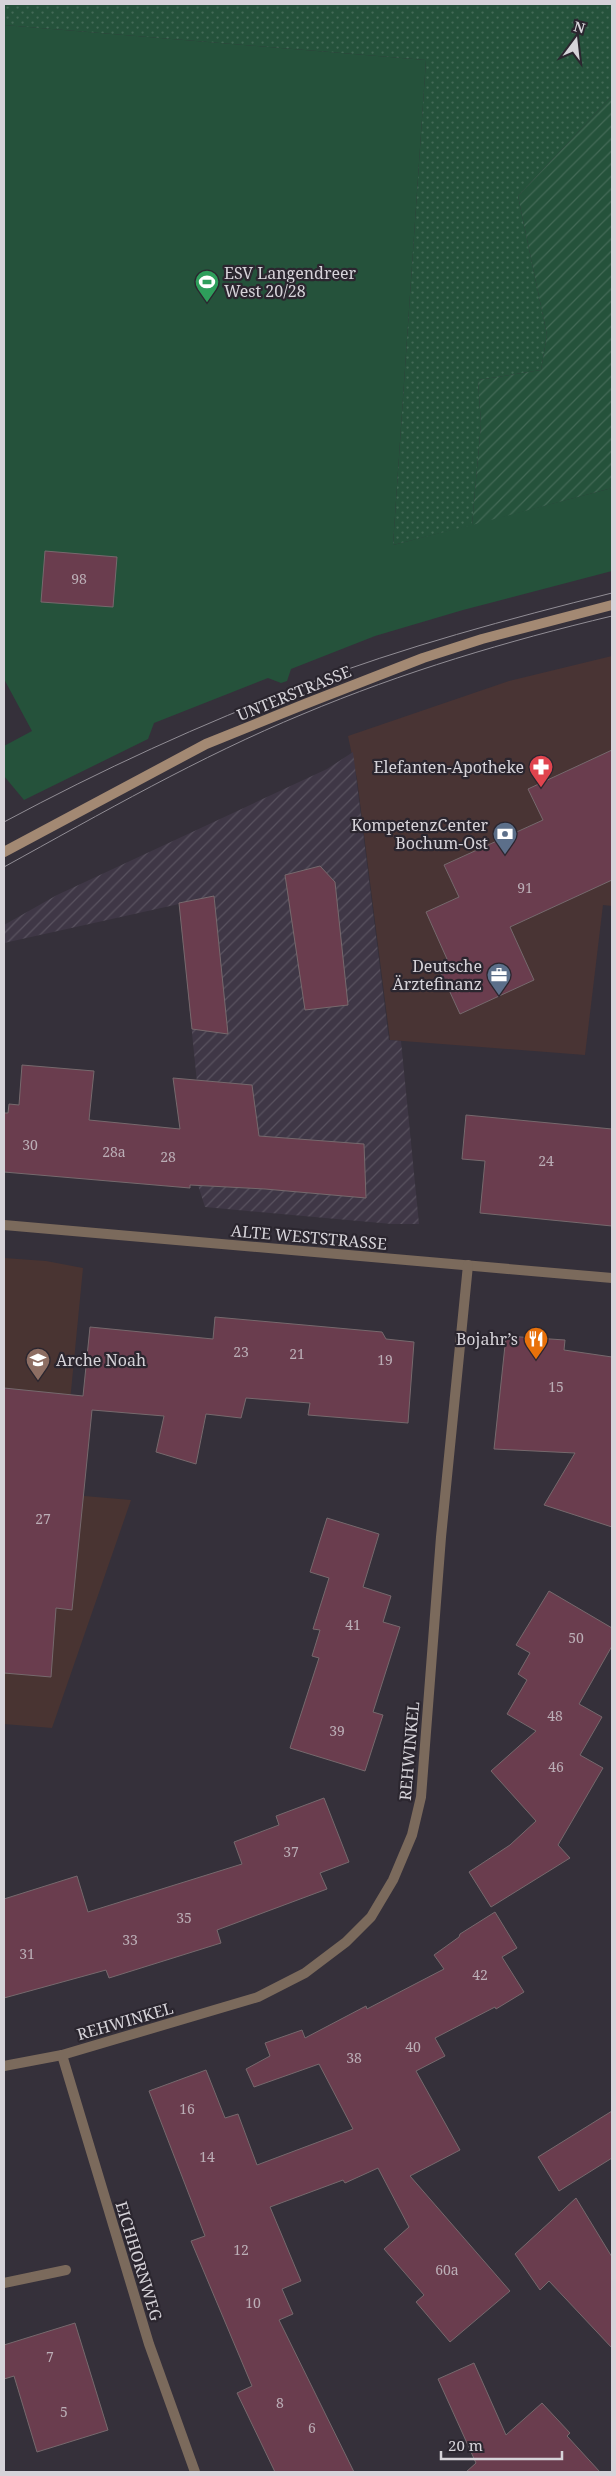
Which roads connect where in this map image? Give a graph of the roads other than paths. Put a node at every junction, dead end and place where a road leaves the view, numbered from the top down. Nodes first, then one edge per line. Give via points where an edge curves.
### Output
1 (612, 605) edge
2 (4, 852) edge
3 (4, 1225) edge
4 (468, 1265) junction
5 (612, 1278) edge
6 (62, 2055) junction
7 (4, 2066) edge
8 (66, 2270) dead end
9 (4, 2283) edge
10 (195, 2472) edge

1 - 2 main road, UNTERSTRASSE via 423,658 206,744
3 - 4 street, ALTE WESTSTRASSE
4 - 5 street, ALTE WESTSTRASSE
4 - 6 street, REHWINKEL via 441,1537 421,1797 412,1834 393,1880 371,1917 346,1942 305,1973 258,1997
6 - 7 street, REHWINKEL
6 - 10 street, EICHHORNWEG via 148,2344
8 - 9 street

